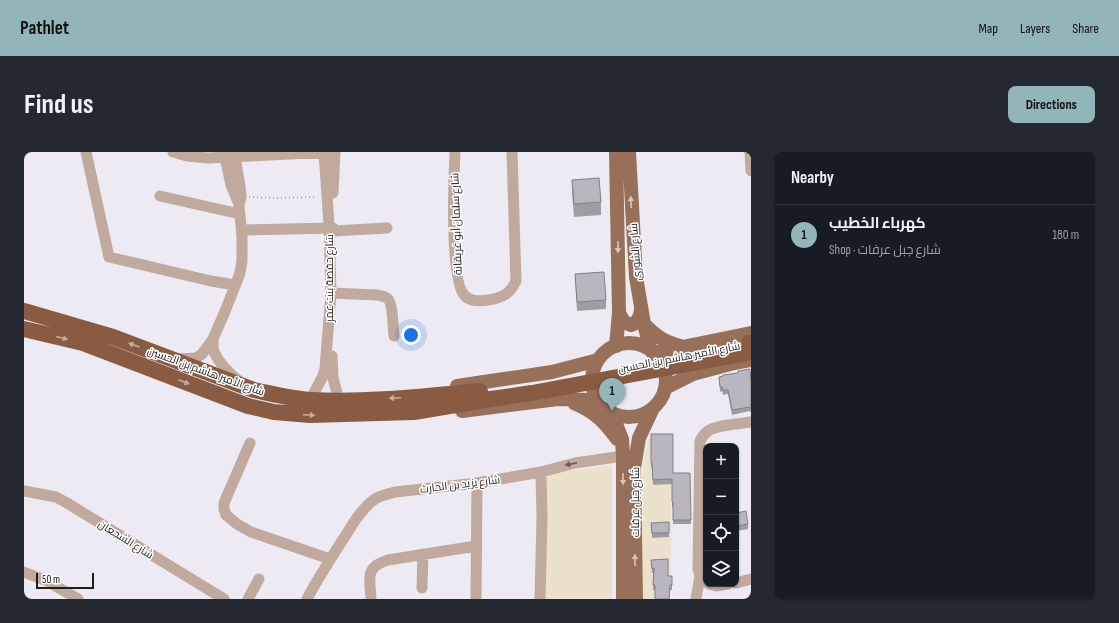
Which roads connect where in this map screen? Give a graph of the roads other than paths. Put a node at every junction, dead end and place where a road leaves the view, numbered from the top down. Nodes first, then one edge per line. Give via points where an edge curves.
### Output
1 (86, 152) edge
2 (177, 152) edge
3 (324, 152) edge
4 (335, 152) edge
5 (342, 152) edge
6 (455, 152) edge
7 (512, 152) edge
8 (616, 152) edge
9 (629, 152) edge
10 (750, 152) edge
11 (229, 155) edge
12 (751, 171) edge
13 (160, 196) dead end
14 (240, 205) junction
15 (387, 228) dead end
16 (332, 229) junction
17 (242, 230) junction
18 (235, 285) junction
19 (334, 293) junction
20 (24, 311) edge
21 (619, 313) junction
22 (643, 317) junction
23 (24, 329) edge
24 (394, 336) dead end
25 (213, 339) junction
26 (697, 344) junction
27 (751, 345) edge
28 (616, 346) junction
29 (683, 346) junction
30 (652, 352) junction
31 (171, 358) junction
32 (598, 360) junction
33 (751, 360) edge
34 (552, 372) junction
35 (692, 374) junction
36 (244, 386) junction
37 (665, 388) junction
38 (563, 399) junction
39 (310, 400) junction
40 (339, 401) junction
41 (415, 404) junction
42 (600, 404) junction
43 (653, 408) junction
44 (612, 414) junction
45 (751, 422) edge
46 (639, 438) junction
47 (250, 443) dead end
48 (622, 447) junction
49 (541, 472) junction
50 (477, 482) junction
51 (24, 491) edge
52 (476, 546) junction
53 (423, 554) junction
54 (330, 559) junction
55 (24, 572) edge
56 (258, 579) dead end
57 (703, 579) edge
58 (751, 579) edge
59 (739, 582) edge
60 (422, 588) dead end
61 (78, 599) edge
62 (224, 599) edge
63 (248, 599) edge
64 (307, 599) edge
65 (371, 599) edge
66 (476, 599) edge
67 (540, 599) edge
68 (623, 599) edge
69 (636, 599) edge
70 (696, 599) edge

1 - 18 street via 109,257
2 - 11 street via 208,158
3 - 4 street
3 - 11 street
3 - 16 street, شارع حفصة بنت عمر
4 - 5 street
4 - 16 street, شارع حفصة بنت عمر
6 - 7 street, شارع سلمان أبو غريقانة via 454,240 458,282 466,297 478,302 504,297 516,281
8 -> 21 main road, شارع الشورى
22 -> 9 main road, شارع الشورى via 635,264
10 - 12 street
11 - 14 street via 231,185
13 - 14 street
14 - 17 street
15 - 16 street
16 - 17 street
16 - 19 street, شارع حفصة بنت عمر
17 - 18 street via 242,261
18 - 25 street
19 - 24 street via 388,298
19 - 39 street, شارع حفصة بنت عمر via 325,369
19 - 40 street, شارع حفصة بنت عمر via 332,368
31 -> 20 highway, شارع الأمير هاشم بن الحسين via 113,337
21 - 22 main road via 624,322 631,325
21 - 28 main road, شارع الشورى
22 - 29 main road via 656,336 666,342
22 - 30 main road, شارع الشورى
23 -> 41 highway, شارع الأمير هاشم بن الحسين via 83,343 248,406 274,412 310,415
25 - 31 street via 196,358
25 - 36 street via 214,350 219,360
26 - 27 main road, شارع الأمير هاشم بن الحسين
26 - 29 main road, شارع الأمير هاشم بن الحسين
26 - 35 main road via 681,355 678,361 683,370
27 - 41 highway, شارع الأمير هاشم بن الحسين, bridge via 532,393 490,394
28 - 30 main road via 634,344
28 - 32 main road
29 - 30 main road, شارع الأمير هاشم بن الحسين
30 - 37 main road via 664,369
31 - 36 highway, شارع الأمير هاشم بن الحسين
32 - 34 main road, شارع الأمير هاشم بن الحسين
32 - 42 main road via 592,375 593,390
33 - 35 main road, شارع الأمير هاشم بن الحسين
34 - 38 main road via 567,377 572,383 573,388
34 - 41 main road, شارع الأمير هاشم بن الحسين via 457,386
35 - 37 main road, شارع الأمير هاشم بن الحسين
36 - 39 highway, شارع الأمير هاشم بن الحسين via 278,396
37 - 43 main road via 661,399
38 - 41 main road, شارع الأمير هاشم بن الحسين via 456,412
38 - 42 main road, شارع الأمير هاشم بن الحسين via 588,400
38 - 48 main road via 588,409 598,417
39 - 40 highway, شارع الأمير هاشم بن الحسين
41 -> 40 highway, شارع الأمير هاشم بن الحسين
42 - 44 main road
43 - 44 main road via 641,415 626,417
43 - 46 main road, شارع جبل عرفات
44 - 48 main road, شارع جبل عرفات
45 - 57 street via 714,428 706,432 700,441 698,556
46 - 48 main road via 631,436
69 -> 46 main road, شارع جبل عرفات via 634,468
47 - 54 street via 224,503 226,515 252,532
48 -> 49 street, شارع يزيد بن الحارث
48 -> 68 main road, شارع جبل عرفات
49 - 50 street, شارع يزيد بن الحارث
49 - 67 street
50 - 52 street
50 - 54 street, شارع يزيد بن الحارث via 385,494 365,508 354,521
51 - 62 street, شارع الشجعان via 56,497
52 - 53 street
52 - 66 street
53 - 60 street
53 - 65 street via 388,560 372,568
54 - 64 street, شارع يزيد بن الحارث
55 - 61 street via 47,581
56 - 63 street
57 - 70 street
58 - 59 street

